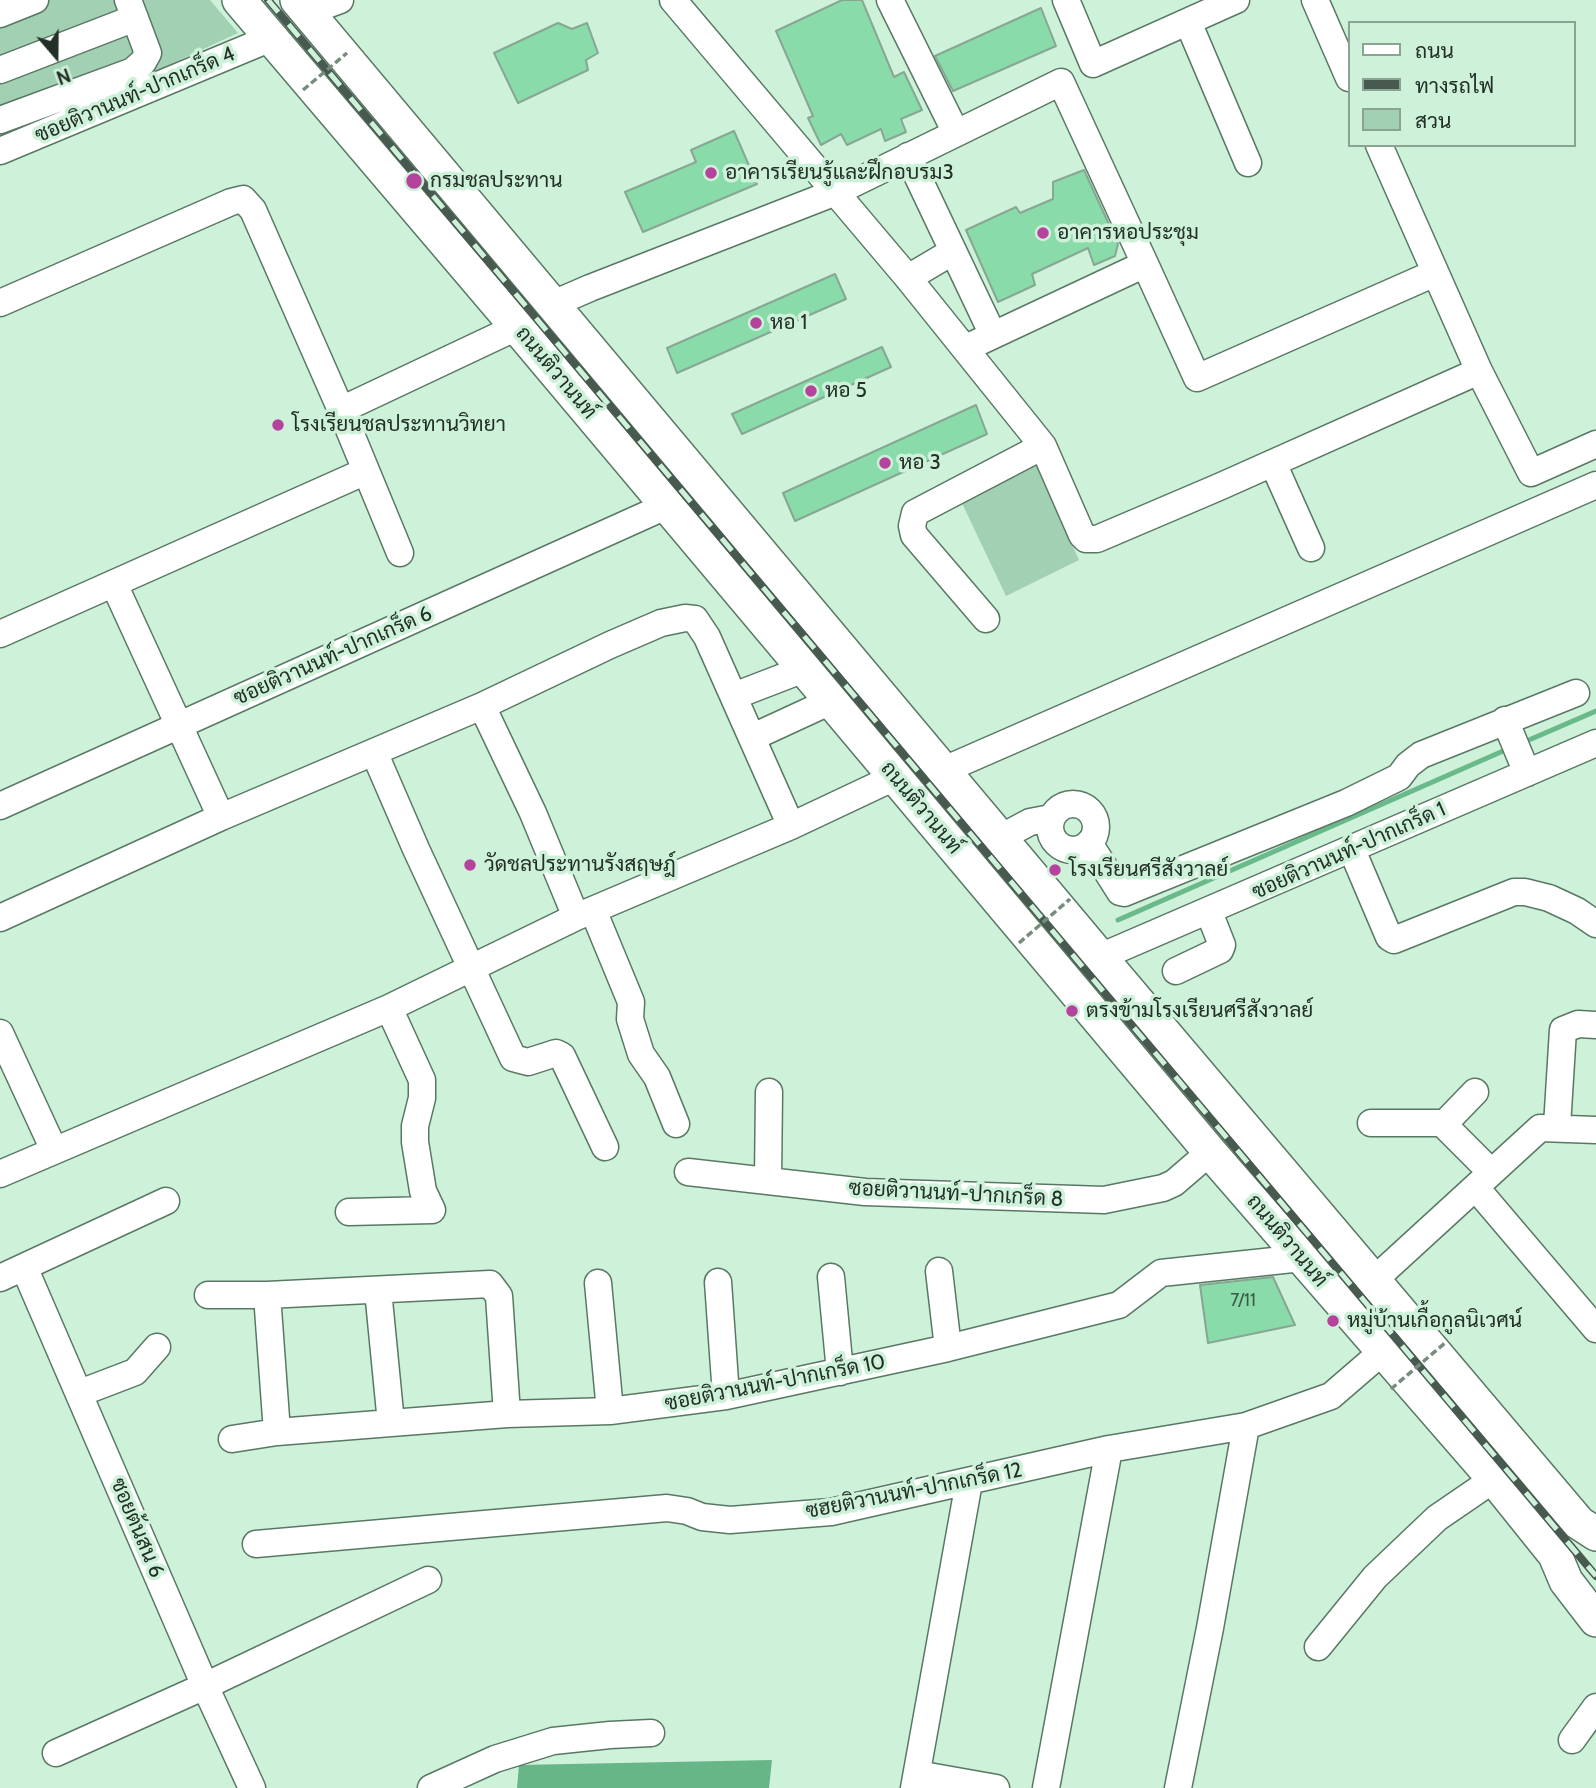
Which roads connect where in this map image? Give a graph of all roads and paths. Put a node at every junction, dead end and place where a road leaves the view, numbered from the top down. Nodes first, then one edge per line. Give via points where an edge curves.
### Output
1 (34, 0) edge
2 (239, 0) edge
3 (340, 0) edge
4 (673, 0) edge
5 (890, 0) edge
6 (1066, 0) edge
7 (1236, 0) edge
8 (1315, 0) edge
9 (302, 6) edge
10 (131, 9) edge
11 (0, 14) edge
12 (1188, 22) junction
13 (271, 38) junction
14 (347, 53) dead end
15 (0, 70) edge
16 (1348, 76) edge
17 (303, 90) dead end
18 (0, 120) edge
19 (956, 133) junction
20 (1380, 147) edge
21 (0, 152) edge
22 (908, 156) junction
23 (1248, 163) dead end
24 (836, 192) junction
25 (952, 252) junction
26 (1145, 264) junction
27 (1435, 273) junction
28 (908, 278) junction
29 (0, 303) edge
30 (553, 304) junction
31 (517, 327) junction
32 (993, 335) junction
33 (966, 348) junction
34 (1479, 371) junction
35 (341, 410) junction
36 (1596, 444) edge
37 (1043, 446) junction
38 (1273, 463) junction
39 (366, 471) junction
40 (1596, 485) edge
41 (666, 506) junction
42 (1311, 548) dead end
43 (400, 553) dead end
44 (763, 554) junction
45 (730, 581) junction
46 (114, 584) junction
47 (986, 619) dead end
48 (0, 634) edge
49 (804, 669) junction
50 (1576, 693) dead end
51 (734, 696) junction
52 (831, 701) junction
53 (482, 706) junction
54 (1505, 720) junction
55 (181, 734) junction
56 (753, 737) junction
57 (1596, 743) edge
58 (374, 752) junction
59 (938, 762) junction
60 (1527, 773) junction
61 (895, 777) junction
62 (1346, 803) junction
63 (0, 806) edge
64 (216, 807) junction
65 (791, 826) junction
66 (1000, 838) junction
67 (1358, 847) junction
68 (1070, 899) dead end
69 (1209, 912) junction
70 (585, 914) junction
71 (0, 918) edge
72 (1596, 923) edge
73 (1019, 943) dead end
74 (1100, 957) junction
75 (472, 968) junction
76 (1177, 971) dead end
77 (389, 1008) junction
78 (1596, 1025) edge
79 (0, 1033) edge
80 (769, 1092) dead end
81 (1475, 1092) dead end
82 (1371, 1123) dead end
83 (676, 1124) dead end
84 (1444, 1124) junction
85 (1557, 1126) junction
86 (1596, 1130) edge
87 (605, 1147) dead end
88 (54, 1150) junction
89 (1210, 1152) junction
90 (688, 1171) dead end
91 (0, 1174) edge
92 (768, 1180) junction
93 (1483, 1180) junction
94 (166, 1201) dead end
95 (349, 1212) dead end
96 (1302, 1258) junction
97 (24, 1267) junction
98 (939, 1271) dead end
99 (831, 1277) dead end
100 (0, 1278) edge
101 (1374, 1280) junction
102 (718, 1282) dead end
103 (598, 1283) dead end
104 (378, 1290) junction
105 (208, 1295) dead end
106 (267, 1295) junction
107 (1596, 1329) edge
108 (1445, 1343) dead end
109 (157, 1347) dead end
110 (948, 1348) junction
111 (1382, 1352) junction
112 (839, 1372) junction
113 (1391, 1389) dead end
114 (80, 1393) junction
115 (726, 1396) junction
116 (610, 1411) junction
117 (507, 1414) junction
118 (391, 1423) junction
119 (1246, 1426) junction
120 (277, 1432) junction
121 (232, 1439) dead end
122 (1109, 1449) junction
123 (1493, 1479) junction
124 (969, 1482) junction
125 (1588, 1528) edge
126 (256, 1544) dead end
127 (1596, 1552) edge
128 (1555, 1555) junction
129 (428, 1580) dead end
130 (1596, 1595) edge
131 (1596, 1620) edge
132 (1318, 1647) dead end
133 (205, 1686) junction
134 (1596, 1707) edge
135 (651, 1733) dead end
136 (1572, 1740) dead end
137 (56, 1753) dead end
138 (916, 1781) edge
139 (252, 1788) edge
140 (431, 1788) edge
141 (996, 1788) edge
142 (1046, 1788) edge
143 (1178, 1788) edge

1 - 11 street
2 - 13 main road, ถนนติวานนท์
3 - 9 street
4 - 24 street
5 - 19 street
6 - 12 street via 1093,64
7 - 12 street
8 - 16 street
9 - 30 main road, ถนนติวานนท์
10 - 15 street
10 - 18 street via 148,54 133,71
12 - 23 street
13 - 21 street, ซอยติวานนท์-ปากเกร็ด 4
13 - 31 main road, ถนนติวานนท์
14 - 17 path, bridge
19 - 22 street
19 - 26 street via 1060,82
20 - 27 street
22 - 24 street
22 - 25 street
24 - 28 street
24 - 30 street
25 - 28 street
25 - 32 street
26 - 27 street via 1197,378
26 - 32 street
27 - 34 street
28 - 33 street
29 - 35 street via 243,199 253,210
30 - 44 main road, ถนนติวานนท์
31 - 35 street
31 - 41 main road, ถนนติวานนท์
32 - 33 street
33 - 37 street
34 - 36 street via 1531,473
34 - 38 street
35 - 39 street
37 - 38 street via 1086,539
37 - 47 street via 915,513 914,535
38 - 42 street
39 - 43 street
39 - 46 street
40 - 59 street
41 - 45 main road, ถนนติวานนท์
41 - 55 street, ซอยติวานนท์-ปากเกร็ด 6
44 - 45 main road
44 - 59 main road, ถนนติวานนท์
45 - 49 main road, ถนนติวานนท์
46 - 48 street
46 - 55 street
49 - 51 street
49 - 52 main road, ถนนติวานนท์
50 - 54 street
51 - 53 street via 699,622 685,618 661,623
51 - 56 street
52 - 56 street
52 - 61 main road, ถนนติวานนท์
53 - 58 street
53 - 70 street
54 - 60 street
54 - 62 street via 1421,755 1399,777
55 - 63 street, ซอยติวานนท์-ปากเกร็ด 6
55 - 64 street
56 - 65 street
57 - 60 street, ซอยติวานนท์-ปากเกร็ด 1
58 - 64 street
58 - 75 street
59 - 61 main road
59 - 66 main road, ถนนติวานนท์
60 - 67 street, ซอยติวานนท์-ปากเกร็ด 1
61 - 65 street
61 - 89 main road, ถนนติวานนท์
62 - 66 street via 1124,893 1089,843 1071,850 1054,843 1051,818 1030,822
62 - 67 street
64 - 71 street
65 - 70 street
66 - 74 main road, ถนนติวานนท์
67 - 69 street, ซอยติวานนท์-ปากเกร็ด 1
67 - 72 street via 1389,937 1394,940 1514,892 1549,898
68 - 73 path, bridge
69 - 74 street, ซอยติวานนท์-ปากเกร็ด 1
69 - 76 street via 1220,950
70 - 75 street
70 - 83 street via 631,1002 630,1019 641,1054 657,1077
74 - 101 main road, ถนนติวานนท์
75 - 77 street
75 - 87 street via 513,1058 528,1062 556,1053 562,1056
77 - 88 street
77 - 95 street via 422,1080 415,1142 432,1210
78 - 85 street via 1578,1024 1563,1030
79 - 88 street
80 - 92 street
81 - 84 street
82 - 84 street
84 - 93 street
85 - 86 street
85 - 93 street via 1540,1128
88 - 91 street
89 - 92 street, ซอยติวานนท์-ปากเกร็ด 8 via 1163,1188 1104,1200 865,1192
89 - 96 main road, ถนนติวานนท์
90 - 92 street, ซอยติวานนท์-ปากเกร็ด 8
93 - 101 street
93 - 107 street
94 - 97 street
96 - 110 street, ซอยติวานนท์-ปากเกร็ด 10 via 1161,1273 1118,1305
96 - 111 main road, ถนนติวานนท์
97 - 100 street
97 - 114 street, ซอยต้นสน 6
98 - 110 street
99 - 112 street
101 - 125 main road, ถนนติวานนท์
102 - 115 street
103 - 116 street
104 - 106 street
104 - 117 street via 484,1282 494,1286 499,1296
104 - 118 street
105 - 106 street
106 - 120 street
108 - 113 path, bridge
109 - 114 street via 135,1372
110 - 112 street, ซอยติวานนท์-ปากเกร็ด 10
111 - 119 street, ซฮยติวานนท์-ปากเกร็ด 12 via 1331,1396
111 - 123 main road, ถนนติวานนท์
112 - 115 street, ซอยติวานนท์-ปากเกร็ด 10
114 - 133 street, ซอยต้นสน 6
115 - 116 street, ซอยติวานนท์-ปากเกร็ด 10
116 - 117 street, ซอยติวานนท์-ปากเกร็ด 10
117 - 118 street, ซอยติวานนท์-ปากเกร็ด 10
118 - 120 street, ซอยติวานนท์-ปากเกร็ด 10
119 - 122 street, ซฮยติวานนท์-ปากเกร็ด 12
119 - 143 street
120 - 121 street, ซอยติวานนท์-ปากเกร็ด 10
122 - 124 street, ซฮยติวานนท์-ปากเกร็ด 12
122 - 142 street
123 - 128 main road, ถนนติวานนท์
123 - 132 street via 1437,1518 1375,1577
124 - 126 street, ซฮยติวานนท์-ปากเกร็ด 12 via 831,1512 730,1520 667,1508
124 - 138 street
125 - 127 main road, ถนนติวานนท์
128 - 130 main road
128 - 131 main road, ถนนติวานนท์ via 1566,1581
129 - 133 street
133 - 137 street
133 - 139 street, ซอยต้นสน 6
134 - 136 street
135 - 140 street via 553,1741 495,1759
138 - 141 street

